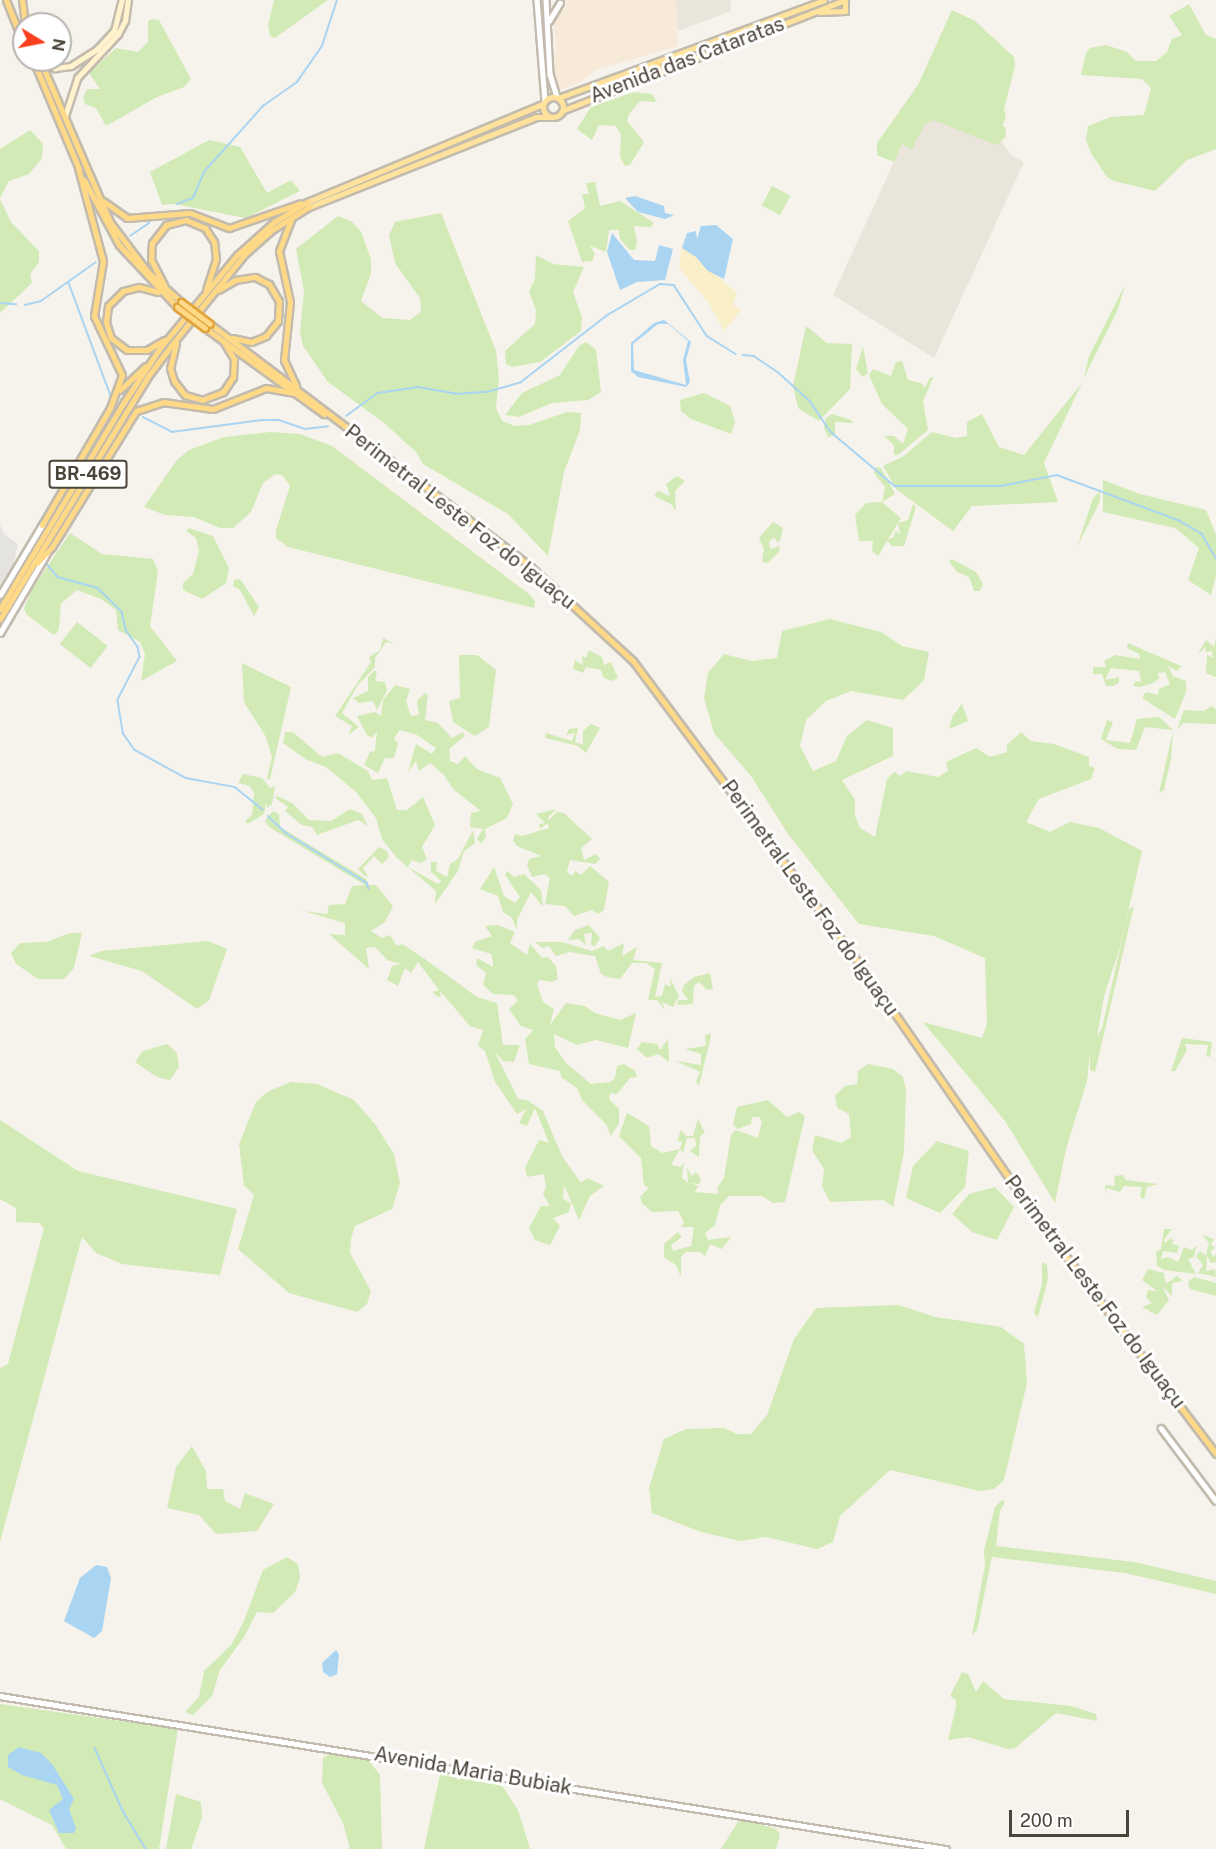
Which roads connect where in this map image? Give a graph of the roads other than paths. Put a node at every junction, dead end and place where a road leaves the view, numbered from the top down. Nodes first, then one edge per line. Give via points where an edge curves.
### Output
1 (6, 0) edge
2 (122, 0) edge
3 (128, 0) edge
4 (538, 0) edge
5 (824, 0) edge
6 (845, 0) edge
7 (546, 1) edge
8 (560, 3) dead end
9 (814, 12) junction
10 (12, 15) edge
11 (547, 26) junction
12 (657, 63) junction
13 (72, 65) edge
14 (659, 70) junction
15 (38, 72) edge
16 (45, 72) edge
17 (557, 97) junction
18 (544, 103) junction
19 (564, 110) junction
20 (549, 117) junction
21 (64, 122) junction
22 (78, 168) junction
23 (96, 192) junction
24 (308, 204) junction
25 (292, 216) junction
26 (167, 294) junction
27 (203, 296) junction
28 (204, 304) junction
29 (182, 331) junction
30 (173, 333) junction
31 (225, 339) junction
32 (150, 363) junction
33 (297, 392) junction
34 (118, 393) junction
35 (62, 506) junction
36 (42, 525) junction
37 (52, 546) junction
38 (27, 574) junction
39 (0, 595) edge
40 (0, 609) edge
41 (0, 620) edge
42 (0, 633) edge
43 (1161, 1428) dead end
44 (1216, 1454) edge
45 (1216, 1501) edge
46 (0, 1696) edge
47 (946, 1849) edge

1 - 10 highway
2 - 13 main road via 114,31 97,49
3 - 21 main road via 118,34 72,87
4 - 7 street
4 - 18 street
5 - 12 main road, Avenida das Cataratas
6 - 9 main road, Avenida das Cataratas
6 - 9 main road via 844,10
7 - 11 street
8 - 11 street via 551,12
9 - 14 main road, Avenida das Cataratas
11 - 17 street via 550,74
12 - 14 highway
12 - 17 main road, Avenida das Cataratas
14 - 19 main road, Avenida das Cataratas
15 - 22 highway
16 - 21 highway
17 - 18 main road, Avenida das Cataratas
17 - 19 main road
18 - 20 main road
18 - 24 main road
19 - 20 main road, Avenida das Cataratas via 559,116
20 - 24 main road via 536,117
21 - 23 highway
22 - 26 highway via 112,235
22 - 34 highway via 103,261 94,316 101,336 120,365
23 - 24 highway via 106,205 128,218 190,213 229,228
23 - 26 highway via 123,241
24 - 25 highway, BR-469
24 - 27 highway, BR-469 via 254,238
25 - 28 highway, BR-469 via 244,255
25 - 33 highway via 281,237 279,257 290,308 284,360
26 - 27 highway via 154,269 151,247 162,228 186,220 205,228 215,246 215,263
26 - 30 highway via 143,287 123,291 108,306 106,326 116,344 135,352 155,347
26 - 31 highway, Perimetral Leste Foz do Iguaçu, bridge
27 - 30 highway, BR-469
28 - 29 highway, BR-469
28 - 31 highway via 223,286 243,277 258,278 274,290 280,313 269,334 251,342
29 - 31 highway via 172,354 172,377 182,392 198,399 220,395 232,381 234,359
29 - 38 highway, BR-469 via 149,375
30 - 32 highway, BR-469
31 - 33 highway, Perimetral Leste Foz do Iguaçu
32 - 34 highway via 134,373
32 - 35 highway, BR-469
33 - 37 highway via 266,388 213,409 163,402 136,411
33 - 44 highway, Perimetral Leste Foz do Iguaçu via 531,567 604,631 657,689 863,968 1031,1210
34 - 36 highway
35 - 36 highway
35 - 40 highway, BR-469
36 - 39 street
37 - 38 highway
37 - 42 street
38 - 41 highway, BR-469
43 - 45 street
46 - 47 street, Avenida Maria Bubiak

